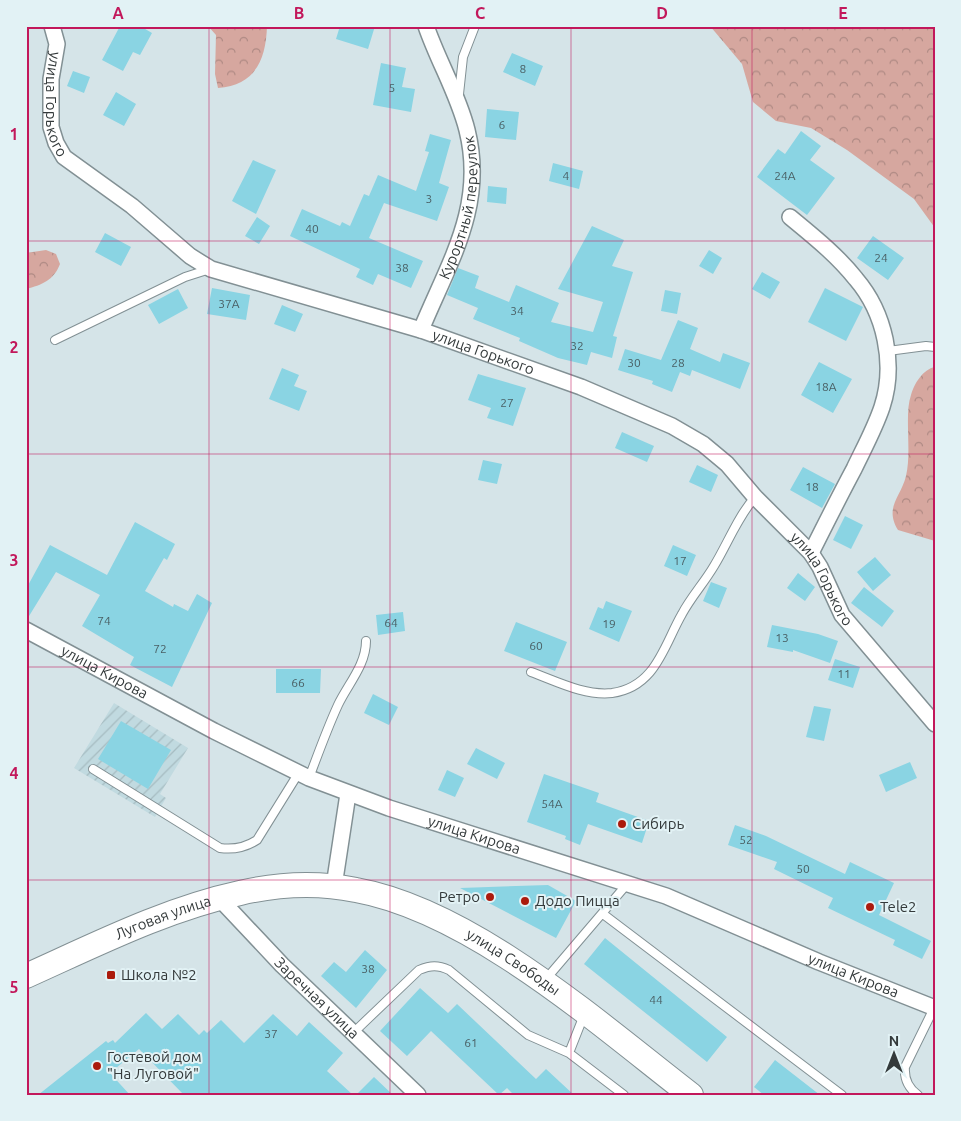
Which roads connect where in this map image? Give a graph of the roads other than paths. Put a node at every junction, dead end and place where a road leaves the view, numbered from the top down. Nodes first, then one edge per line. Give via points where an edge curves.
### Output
1 (52, 26) edge
2 (426, 26) edge
3 (475, 26) edge
4 (460, 108) junction
5 (790, 216) dead end
6 (211, 269) junction
7 (421, 330) junction
8 (55, 340) dead end
9 (935, 347) edge
10 (888, 351) junction
11 (755, 497) junction
12 (811, 553) junction
13 (26, 630) edge
14 (366, 641) dead end
15 (530, 672) dead end
16 (935, 724) edge
17 (92, 769) dead end
18 (304, 776) junction
19 (348, 794) junction
20 (629, 883) junction
21 (308, 884) joint
22 (334, 886) junction
23 (219, 898) junction
24 (603, 914) junction
25 (26, 976) edge
26 (543, 982) junction
27 (935, 1008) edge
28 (585, 1013) junction
29 (354, 1033) junction
30 (569, 1053) junction
31 (418, 1095) edge
32 (624, 1095) edge
33 (691, 1095) edge
34 (842, 1095) edge
35 (918, 1095) edge

1 - 6 street, улица Горького via 57,44 51,79 52,127 64,157
2 - 4 street, Курортный переулок
3 - 4 lane via 460,71
4 - 7 street, Курортный переулок via 473,167 468,218
5 - 10 street via 833,253 857,279 869,296
6 - 7 street, улица Горького
6 - 8 lane via 185,277
7 - 11 street, улица Горького via 581,387 672,426 703,444
9 - 10 lane
10 - 12 street via 887,386 877,422
11 - 12 street, улица Горького
11 - 15 lane via 681,615 665,651 651,671 637,682 625,690 600,693 583,691
12 - 16 street, улица Горького via 842,615
13 - 18 street, улица Кирова
14 - 18 lane via 362,661
17 - 18 lane via 220,848 227,849 258,840
18 - 19 street, улица Кирова
19 - 20 street, улица Кирова
19 - 22 street
20 - 24 lane
20 - 27 street, улица Кирова via 688,904 819,962
21 - 22 main road, улица Свободы
21 - 23 main road, Луговая улица via 265,888
22 - 26 main road, улица Свободы via 379,895 422,911 482,943
23 - 25 main road, Луговая улица via 152,921
23 - 29 street, Заречная улица via 282,966
24 - 26 lane
24 - 34 lane
26 - 28 main road, улица Свободы
27 - 35 lane via 905,1067 907,1083
28 - 30 lane
28 - 33 main road, улица Свободы
29 - 30 lane via 419,970 430,965 449,970 528,1036
29 - 31 street, Заречная улица
30 - 32 lane

